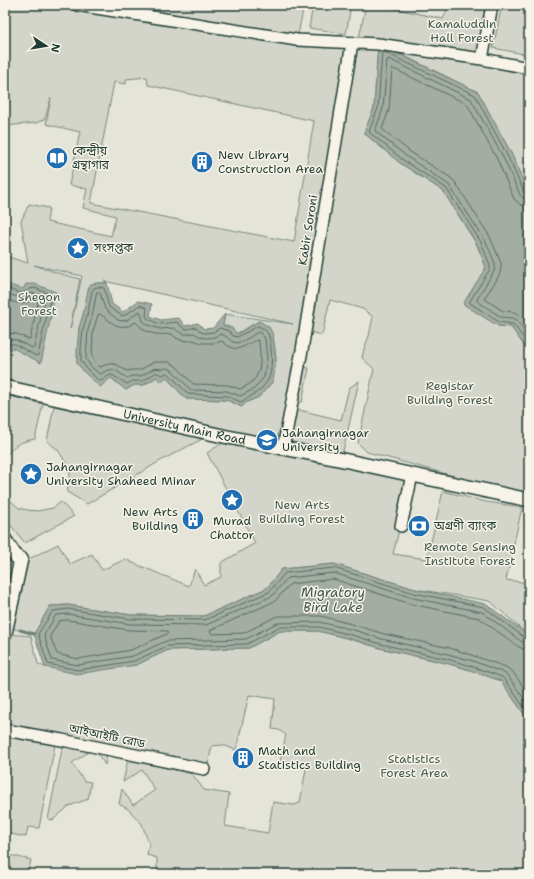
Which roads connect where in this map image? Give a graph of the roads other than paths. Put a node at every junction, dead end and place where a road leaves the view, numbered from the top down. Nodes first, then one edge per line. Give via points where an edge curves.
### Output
1 (77, 5) edge
2 (492, 5) edge
3 (352, 43) junction
4 (482, 59) junction
5 (529, 68) edge
6 (5, 387) edge
7 (282, 448) junction
8 (412, 475) junction
9 (529, 500) edge
10 (401, 526) dead end
11 (5, 540) edge
12 (19, 559) junction
13 (5, 617) edge
14 (5, 633) edge
15 (5, 730) edge
16 (204, 769) dead end

1 - 3 street via 297,40
2 - 4 street
3 - 4 street via 378,44
3 - 7 street, Kabir Soroni via 304,350
4 - 5 street
6 - 7 street, University Main Road
7 - 8 street, University Main Road
8 - 9 street, University Main Road
8 - 10 street
11 - 12 street
12 - 13 street
12 - 14 street
15 - 16 street, আইআইটি রোড

